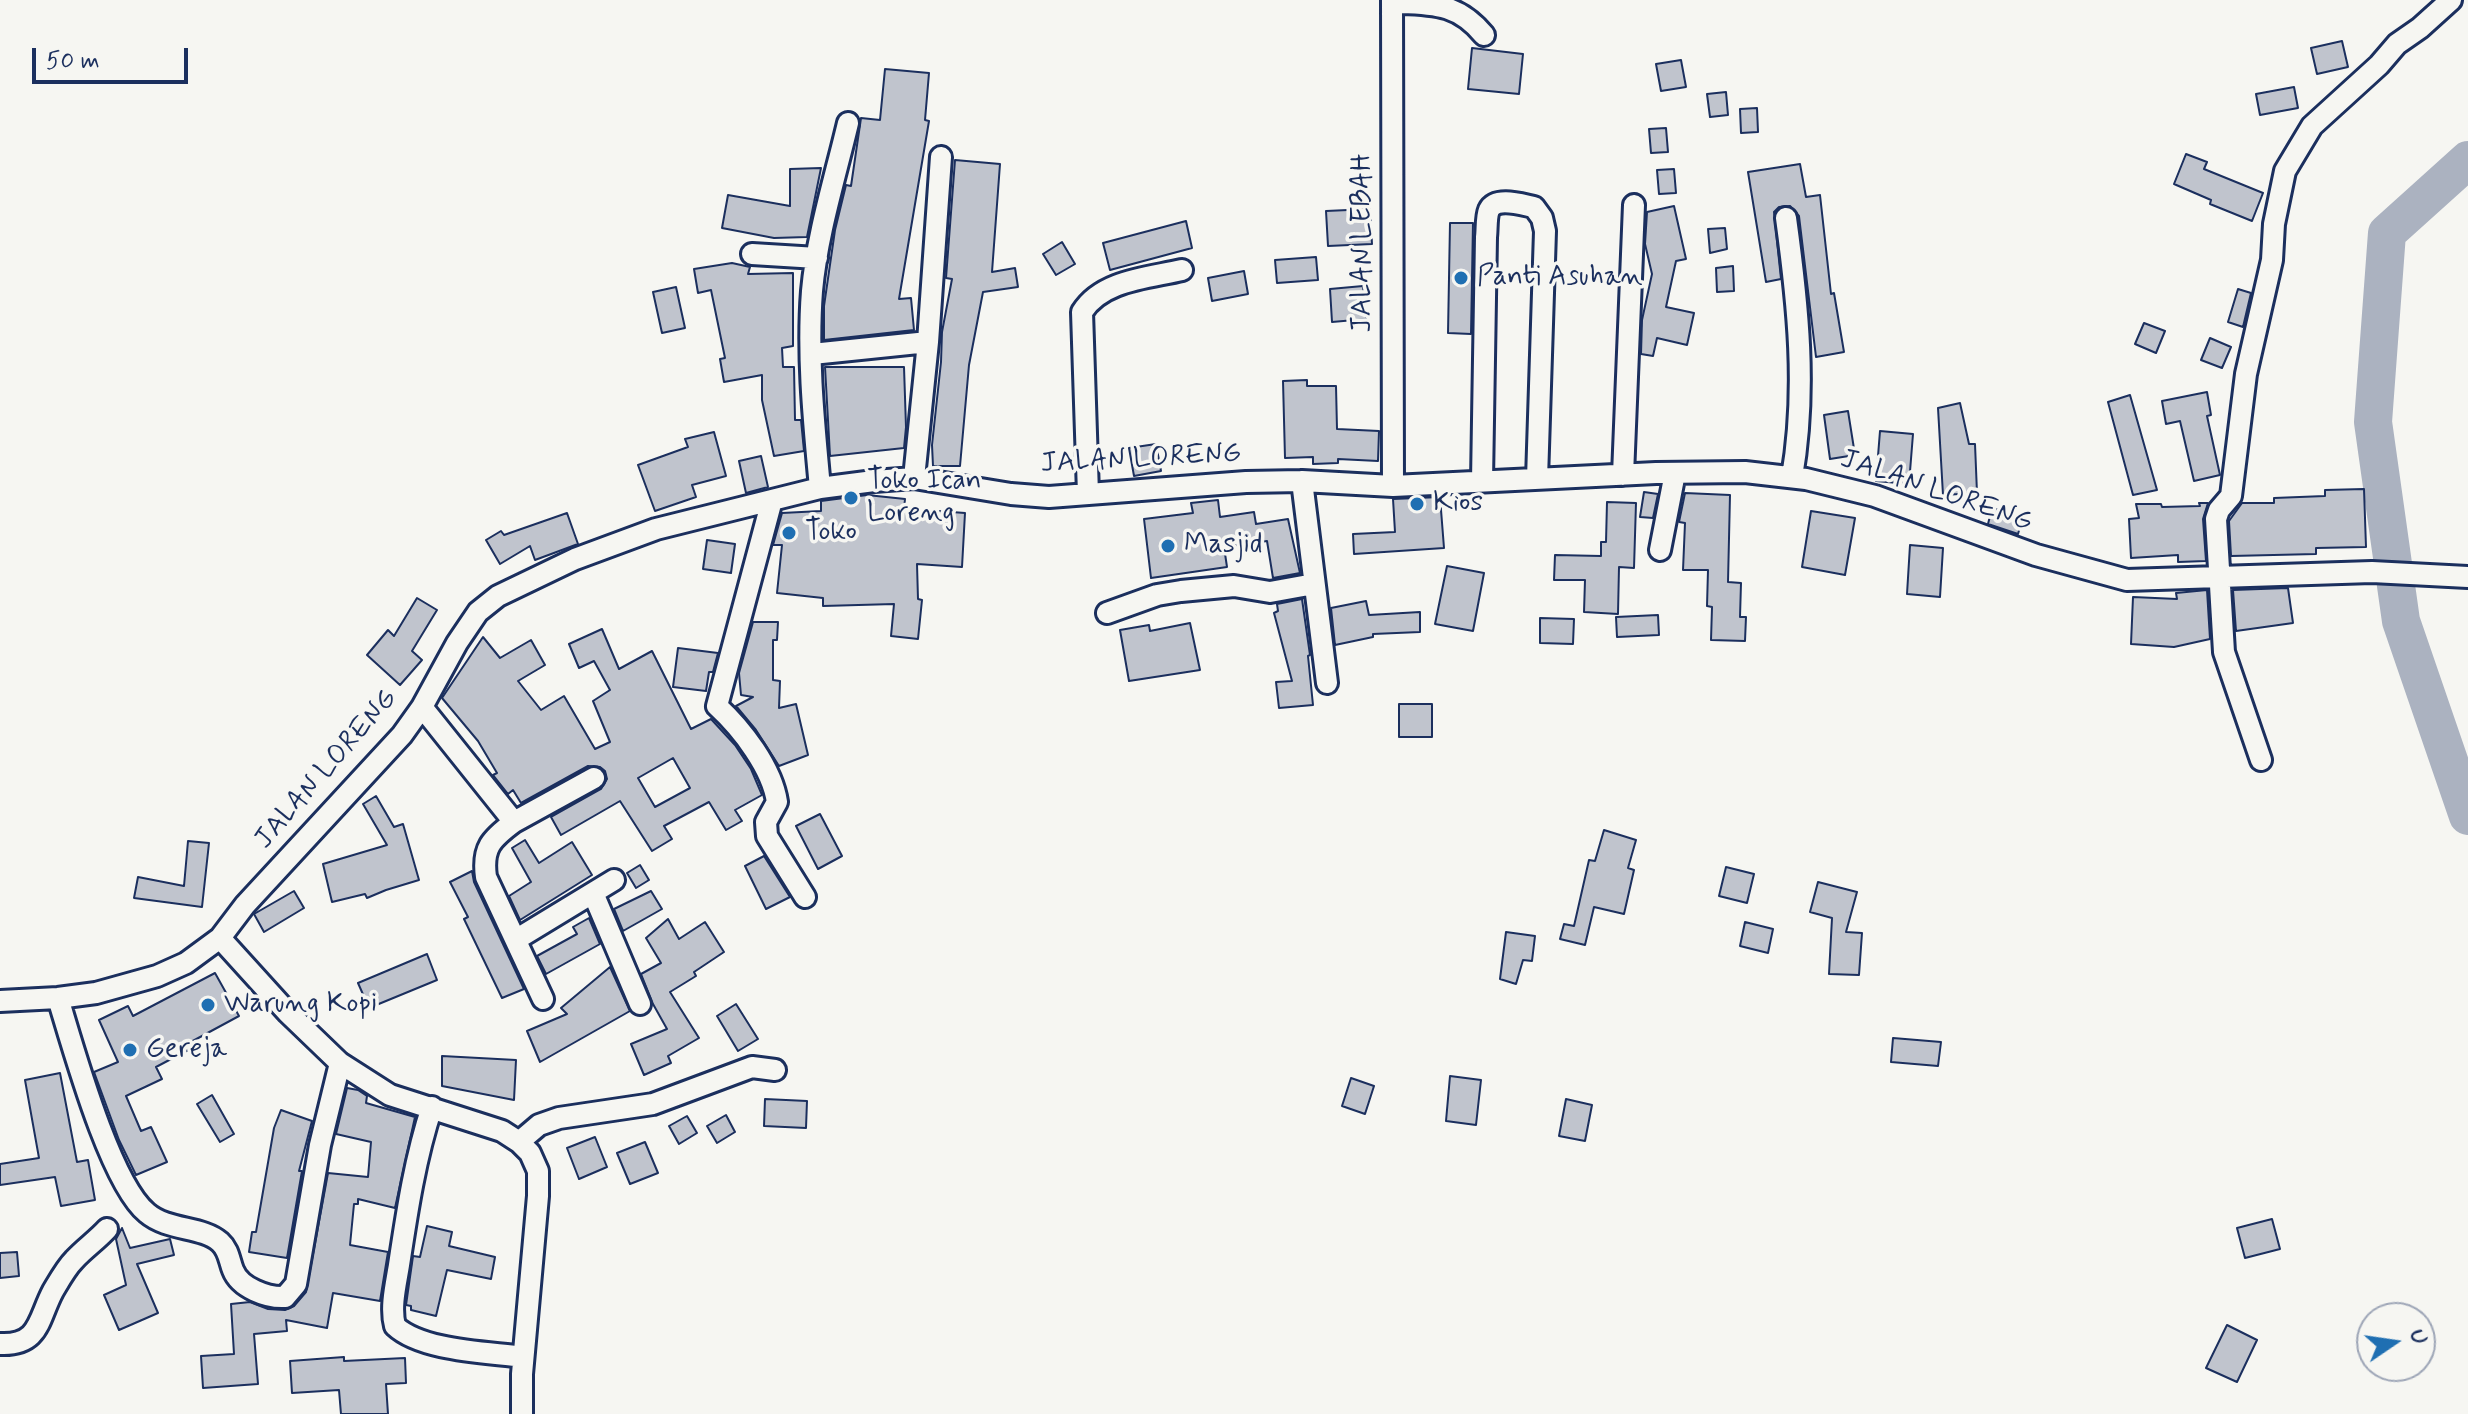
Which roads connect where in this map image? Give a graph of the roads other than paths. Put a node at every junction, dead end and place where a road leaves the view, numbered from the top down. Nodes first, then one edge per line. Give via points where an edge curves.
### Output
1 (2451, 0) edge
2 (1397, 5) edge
3 (1484, 35) dead end
4 (848, 123) dead end
5 (941, 157) dead end
6 (1634, 205) dead end
7 (1786, 218) dead end
8 (752, 254) dead end
9 (817, 258) junction
10 (1182, 270) dead end
11 (928, 342) junction
12 (812, 354) junction
13 (1675, 473) junction
14 (1623, 475) junction
15 (1792, 477) junction
16 (914, 478) junction
17 (1537, 479) junction
18 (1302, 481) junction
19 (1482, 481) junction
20 (1393, 486) junction
21 (820, 488) junction
22 (1088, 494) junction
23 (772, 500) junction
24 (1660, 550) dead end
25 (2221, 577) junction
26 (2468, 577) edge
27 (1314, 584) junction
28 (1107, 613) dead end
29 (1327, 683) dead end
30 (422, 707) junction
31 (2261, 760) dead end
32 (594, 778) dead end
33 (514, 822) junction
34 (614, 880) dead end
35 (593, 893) junction
36 (805, 897) dead end
37 (220, 938) junction
38 (517, 939) junction
39 (58, 998) junction
40 (543, 999) dead end
41 (0, 1001) edge
42 (640, 1004) dead end
43 (340, 1063) junction
44 (775, 1070) dead end
45 (432, 1107) junction
46 (519, 1142) junction
47 (107, 1229) dead end
48 (0, 1344) edge
49 (523, 1357) junction
50 (522, 1414) edge

1 - 25 street via 2312,126 2285,171 2272,260 2246,374 2231,496 2216,519
2 - 3 street via 1453,9 1470,18
2 - 20 street, JALAN LEBAH
4 - 9 street
5 - 11 street
6 - 14 street
7 - 15 street via 1802,388
8 - 9 street
9 - 12 street
10 - 22 street via 1112,286 1082,312
11 - 12 street
11 - 16 street
12 - 21 street
13 - 14 street, JALAN LORENG
13 - 15 street, JALAN LORENG
13 - 24 street
14 - 17 street, JALAN LORENG
15 - 25 street, JALAN LORENG via 1875,496 2036,555 2127,580
16 - 21 street, JALAN LORENG
16 - 22 street, JALAN LORENG via 1011,494
17 - 19 street, JALAN LORENG
17 - 19 street via 1545,231 1534,207 1507,202 1489,211 1486,237
18 - 20 street, JALAN LORENG
18 - 22 street, JALAN LORENG via 1186,484
18 - 27 street
19 - 20 street, JALAN LORENG
21 - 23 street, JALAN LORENG
23 - 30 street, JALAN LORENG via 656,529 575,559 498,596 471,622
23 - 36 street via 717,706 771,783 777,802 766,822 767,836
25 - 26 street, JALAN LORENG via 2372,572
25 - 31 street via 2224,652
27 - 28 street via 1270,592 1234,586 1181,591
27 - 29 street
30 - 33 street
30 - 37 street, JALAN LORENG
32 - 33 street
33 - 38 street via 493,839 484,860 491,889
34 - 35 street
35 - 38 street
35 - 42 street
37 - 39 street, JALAN LORENG via 157,976
37 - 43 street
38 - 40 street
39 - 41 street, JALAN LORENG
39 - 43 street via 87,1091 132,1197 161,1223 215,1238 239,1279 271,1296 285,1297 296,1284
43 - 45 street via 390,1095
44 - 46 street via 752,1067 653,1104 559,1118 539,1125
45 - 46 street
45 - 49 street via 407,1213 393,1306 395,1326 442,1346
46 - 49 street via 538,1171
47 - 48 street via 75,1259 32,1335
49 - 50 street

